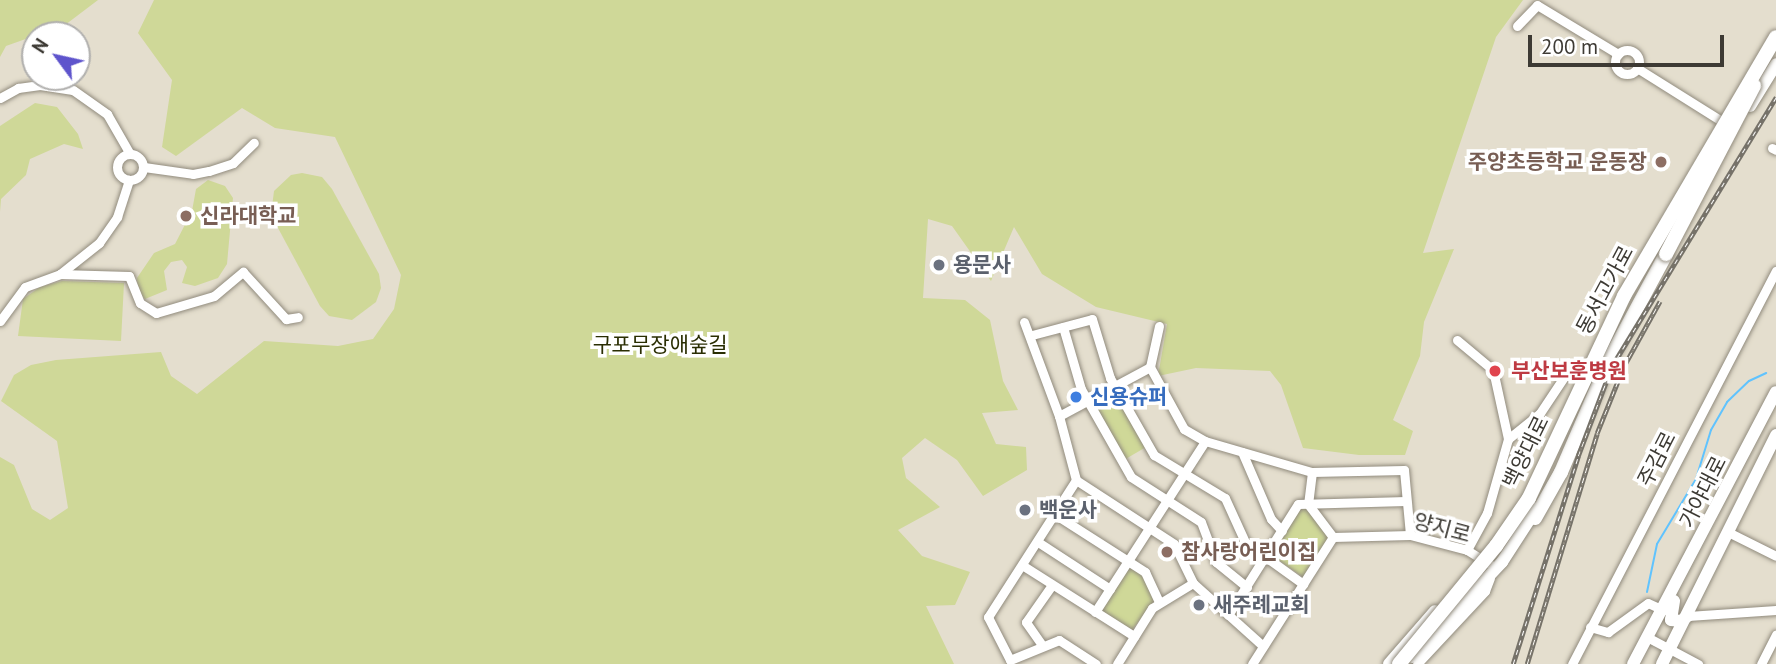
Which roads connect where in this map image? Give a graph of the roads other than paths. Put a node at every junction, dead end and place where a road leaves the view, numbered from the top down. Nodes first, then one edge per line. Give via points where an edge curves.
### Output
1 (1517, 26) dead end
2 (1776, 34) edge
3 (1776, 51) edge
4 (1618, 54) junction
5 (1776, 64) edge
6 (1637, 68) junction
7 (1755, 86) junction
8 (0, 98) edge
9 (1721, 121) junction
10 (1736, 130) junction
11 (254, 143) dead end
12 (130, 154) junction
13 (1703, 158) junction
14 (144, 167) junction
15 (129, 180) junction
16 (1776, 271) edge
17 (60, 274) junction
18 (299, 317) dead end
19 (0, 321) edge
20 (1024, 322) dead end
21 (1159, 326) dead end
22 (1063, 327) junction
23 (1032, 335) junction
24 (1457, 340) dead end
25 (1584, 366) junction
26 (1150, 367) junction
27 (1116, 386) junction
28 (1776, 392) edge
29 (1088, 401) junction
30 (1059, 416) junction
31 (1776, 435) edge
32 (1508, 439) junction
33 (1205, 441) junction
34 (1242, 452) junction
35 (1772, 452) edge
36 (1185, 471) junction
37 (1312, 472) junction
38 (1076, 480) junction
39 (1167, 498) junction
40 (1406, 501) junction
41 (1519, 503) joint
42 (1308, 504) junction
43 (1056, 515) junction
44 (1535, 518) joint
45 (1149, 526) junction
46 (1282, 531) junction
47 (1504, 532) junction
48 (1730, 533) junction
49 (1410, 535) junction
50 (1333, 537) junction
51 (1517, 541) junction
52 (1038, 542) junction
53 (1467, 550) junction
54 (1776, 556) edge
55 (1266, 558) junction
56 (1483, 560) junction
57 (1127, 561) junction
58 (1022, 565) junction
59 (1494, 570) junction
60 (1193, 583) junction
61 (1303, 584) junction
62 (1677, 584) junction
63 (1052, 585) junction
64 (1247, 587) junction
65 (1110, 589) junction
66 (1159, 602) junction
67 (1663, 610) junction
68 (1776, 610) edge
69 (1095, 612) junction
70 (1228, 615) junction
71 (1688, 616) junction
72 (1590, 627) junction
73 (1776, 635) edge
74 (1134, 636) junction
75 (1647, 637) junction
76 (1042, 645) junction
77 (1263, 646) junction
78 (1671, 649) junction
79 (1010, 662) edge
80 (1096, 664) edge
81 (1116, 664) edge
82 (1252, 664) edge
83 (1389, 664) edge
84 (1404, 664) edge
85 (1418, 664) edge
86 (1572, 664) edge
87 (1633, 664) edge
88 (1662, 664) edge
89 (1698, 664) edge
90 (1761, 664) edge

1 - 4 street via 1537,5
2 - 9 main road, 백양대로
2 - 13 highway, 동서고가로, bridge
3 - 7 highway, 동서고가로
4 - 6 street via 1634,52
4 - 6 street via 1616,66 1621,72
5 - 10 main road, 백양대로
6 - 9 street
7 - 44 highway, bridge via 1748,107 1609,359 1561,472
7 - 84 highway, 동서고가로, bridge via 1600,356 1534,503 1482,576
8 - 12 street via 18,88 40,85 72,90 107,114
9 - 10 street
9 - 25 main road, 백양대로 via 1639,256
10 - 51 main road, 백양대로 via 1634,301 1536,511
11 - 14 street via 233,163 209,171 193,174
12 - 14 street
12 - 15 street via 117,168
13 - 41 highway via 1681,181 1624,278
13 - 84 highway, 동서고가로, bridge via 1596,350 1529,498
14 - 15 street via 140,176
15 - 17 street via 117,217 99,243
16 - 72 street, 주감로
17 - 18 street via 129,276 140,303 156,313 214,296 243,272 286,319
17 - 19 street via 25,287
20 - 23 street
21 - 26 street
22 - 23 street
22 - 27 street via 1092,319
22 - 29 street
23 - 30 street
24 - 32 street via 1493,370
25 - 32 street via 1570,368 1540,413
25 - 47 main road, 백양대로 via 1537,476
26 - 27 street
26 - 33 street via 1184,429
27 - 29 street
27 - 36 street via 1154,455
28 - 62 main road, 가야대로
29 - 30 street
29 - 39 street via 1131,477
30 - 38 street
31 - 35 main road, 가야대로
32 - 53 street via 1487,513
33 - 34 street
33 - 36 street
34 - 37 street
34 - 46 street via 1270,519
35 - 48 main road, 가야대로
36 - 39 street
36 - 55 street via 1225,498 1245,542
37 - 40 street via 1404,470
37 - 42 street
38 - 43 street
38 - 45 street
39 - 45 street
39 - 64 street via 1201,522 1216,562
40 - 42 street
40 - 49 street
41 - 47 main road
42 - 46 street via 1298,504
42 - 50 street
43 - 52 street
43 - 57 street
44 - 51 main road
45 - 57 street
45 - 60 street via 1174,544
46 - 55 street
47 - 56 main road, 백양대로
48 - 54 street
48 - 71 main road, 가야대로
49 - 50 street, 양지로
49 - 53 street, 양지로
50 - 61 street
51 - 59 main road, 백양대로
52 - 58 street
52 - 65 street
53 - 56 street, 양지로
55 - 61 street
55 - 64 street
56 - 59 street, 양지로
56 - 83 main road, 백양대로
57 - 65 street
57 - 66 street via 1145,572
58 - 63 street
58 - 79 street via 988,617
59 - 84 main road, 백양대로
59 - 85 street via 1485,591
60 - 66 street
60 - 70 street
61 - 77 street
62 - 67 main road, 가야대로
62 - 71 main road via 1669,615 1675,622
63 - 69 street
63 - 76 street via 1026,622
64 - 70 street
65 - 69 street
66 - 74 street
67 - 72 street via 1648,603 1608,632
67 - 75 main road, 가야대로
68 - 71 street
69 - 74 street
70 - 77 street
71 - 78 main road, 가야대로
72 - 86 street, 주감로
73 - 90 street
74 - 81 street
75 - 78 street
75 - 87 main road, 가야대로
76 - 79 street
76 - 80 street via 1059,640
77 - 82 street
78 - 88 main road, 가야대로
78 - 89 street

